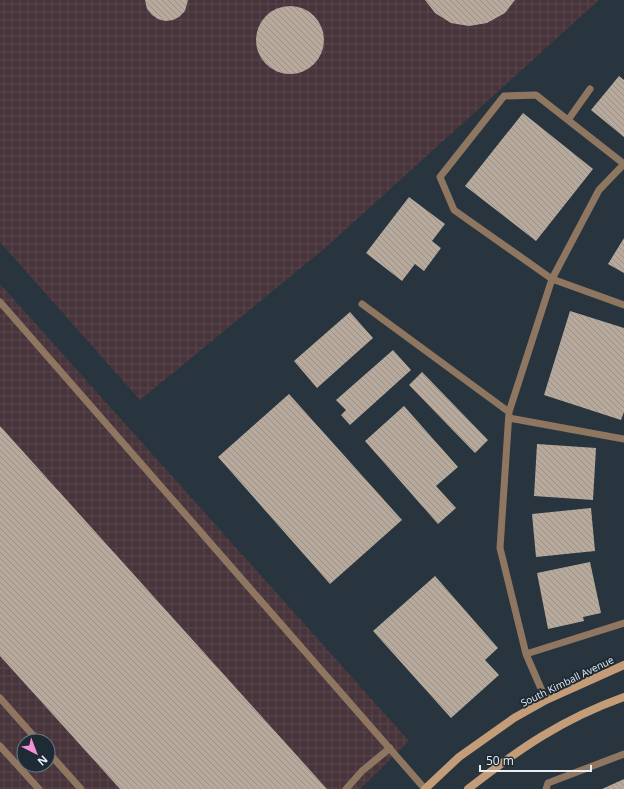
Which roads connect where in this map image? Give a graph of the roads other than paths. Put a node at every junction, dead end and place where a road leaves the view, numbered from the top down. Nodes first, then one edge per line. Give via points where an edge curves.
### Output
1 (590, 89) dead end
2 (568, 120) junction
3 (624, 164) edge
4 (552, 279) junction
5 (0, 302) edge
6 (362, 304) dead end
7 (624, 305) edge
8 (509, 415) junction
9 (624, 439) edge
10 (624, 623) edge
11 (526, 654) junction
12 (624, 665) edge
13 (624, 697) edge
14 (0, 698) edge
15 (546, 700) junction
16 (31, 733) edge
17 (0, 746) edge
18 (390, 748) junction
19 (624, 754) edge
20 (56, 761) edge
21 (39, 789) edge
22 (81, 789) edge
23 (346, 789) edge
24 (425, 789) edge
25 (468, 789) edge
26 (546, 789) edge

1 - 2 lane
2 - 3 lane
2 - 4 lane via 536,94 504,96 440,177 454,210
3 - 4 lane via 599,190
4 - 7 lane
4 - 8 lane
5 - 18 lane
6 - 8 lane
8 - 9 lane
8 - 11 lane via 500,548
10 - 11 lane
11 - 15 lane
12 - 15 main road, South Kimball Avenue
13 - 25 main road via 571,719 536,738
14 - 16 lane
15 - 24 main road, South Kimball Avenue via 514,718 458,757
17 - 21 lane
18 - 23 lane via 362,771
18 - 24 lane
19 - 26 lane via 548,783
20 - 22 lane

